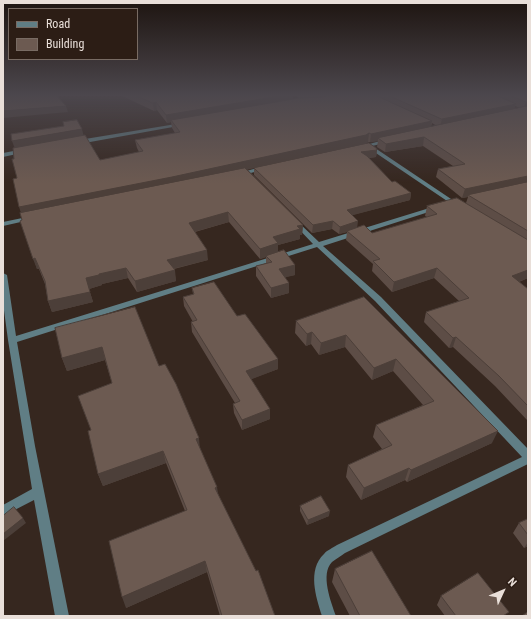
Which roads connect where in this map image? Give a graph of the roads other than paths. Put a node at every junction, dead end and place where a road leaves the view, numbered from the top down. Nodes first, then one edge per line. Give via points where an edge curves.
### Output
1 (179, 125) edge
2 (396, 139) edge
3 (73, 143) edge
4 (368, 145) junction
5 (353, 148) edge
6 (26, 151) edge
7 (3, 155) edge
8 (271, 167) edge
9 (232, 175) edge
10 (457, 202) junction
11 (467, 211) edge
12 (42, 216) edge
13 (290, 217) edge
14 (3, 224) edge
15 (318, 245) junction
16 (3, 275) edge
17 (12, 340) junction
18 (528, 456) edge
19 (528, 459) edge
20 (38, 492) junction
21 (3, 511) edge
22 (62, 616) edge
23 (329, 616) edge

1 - 3 street
2 - 4 street
4 - 5 street
4 - 10 street via 404,171
6 - 7 street
8 - 9 street via 249,175
10 - 11 street
10 - 15 street
12 - 14 street
13 - 15 street
15 - 17 street
15 - 18 street via 378,299
16 - 17 street
17 - 20 street
19 - 23 street via 341,549 327,559 320,573
20 - 21 street
20 - 22 street

